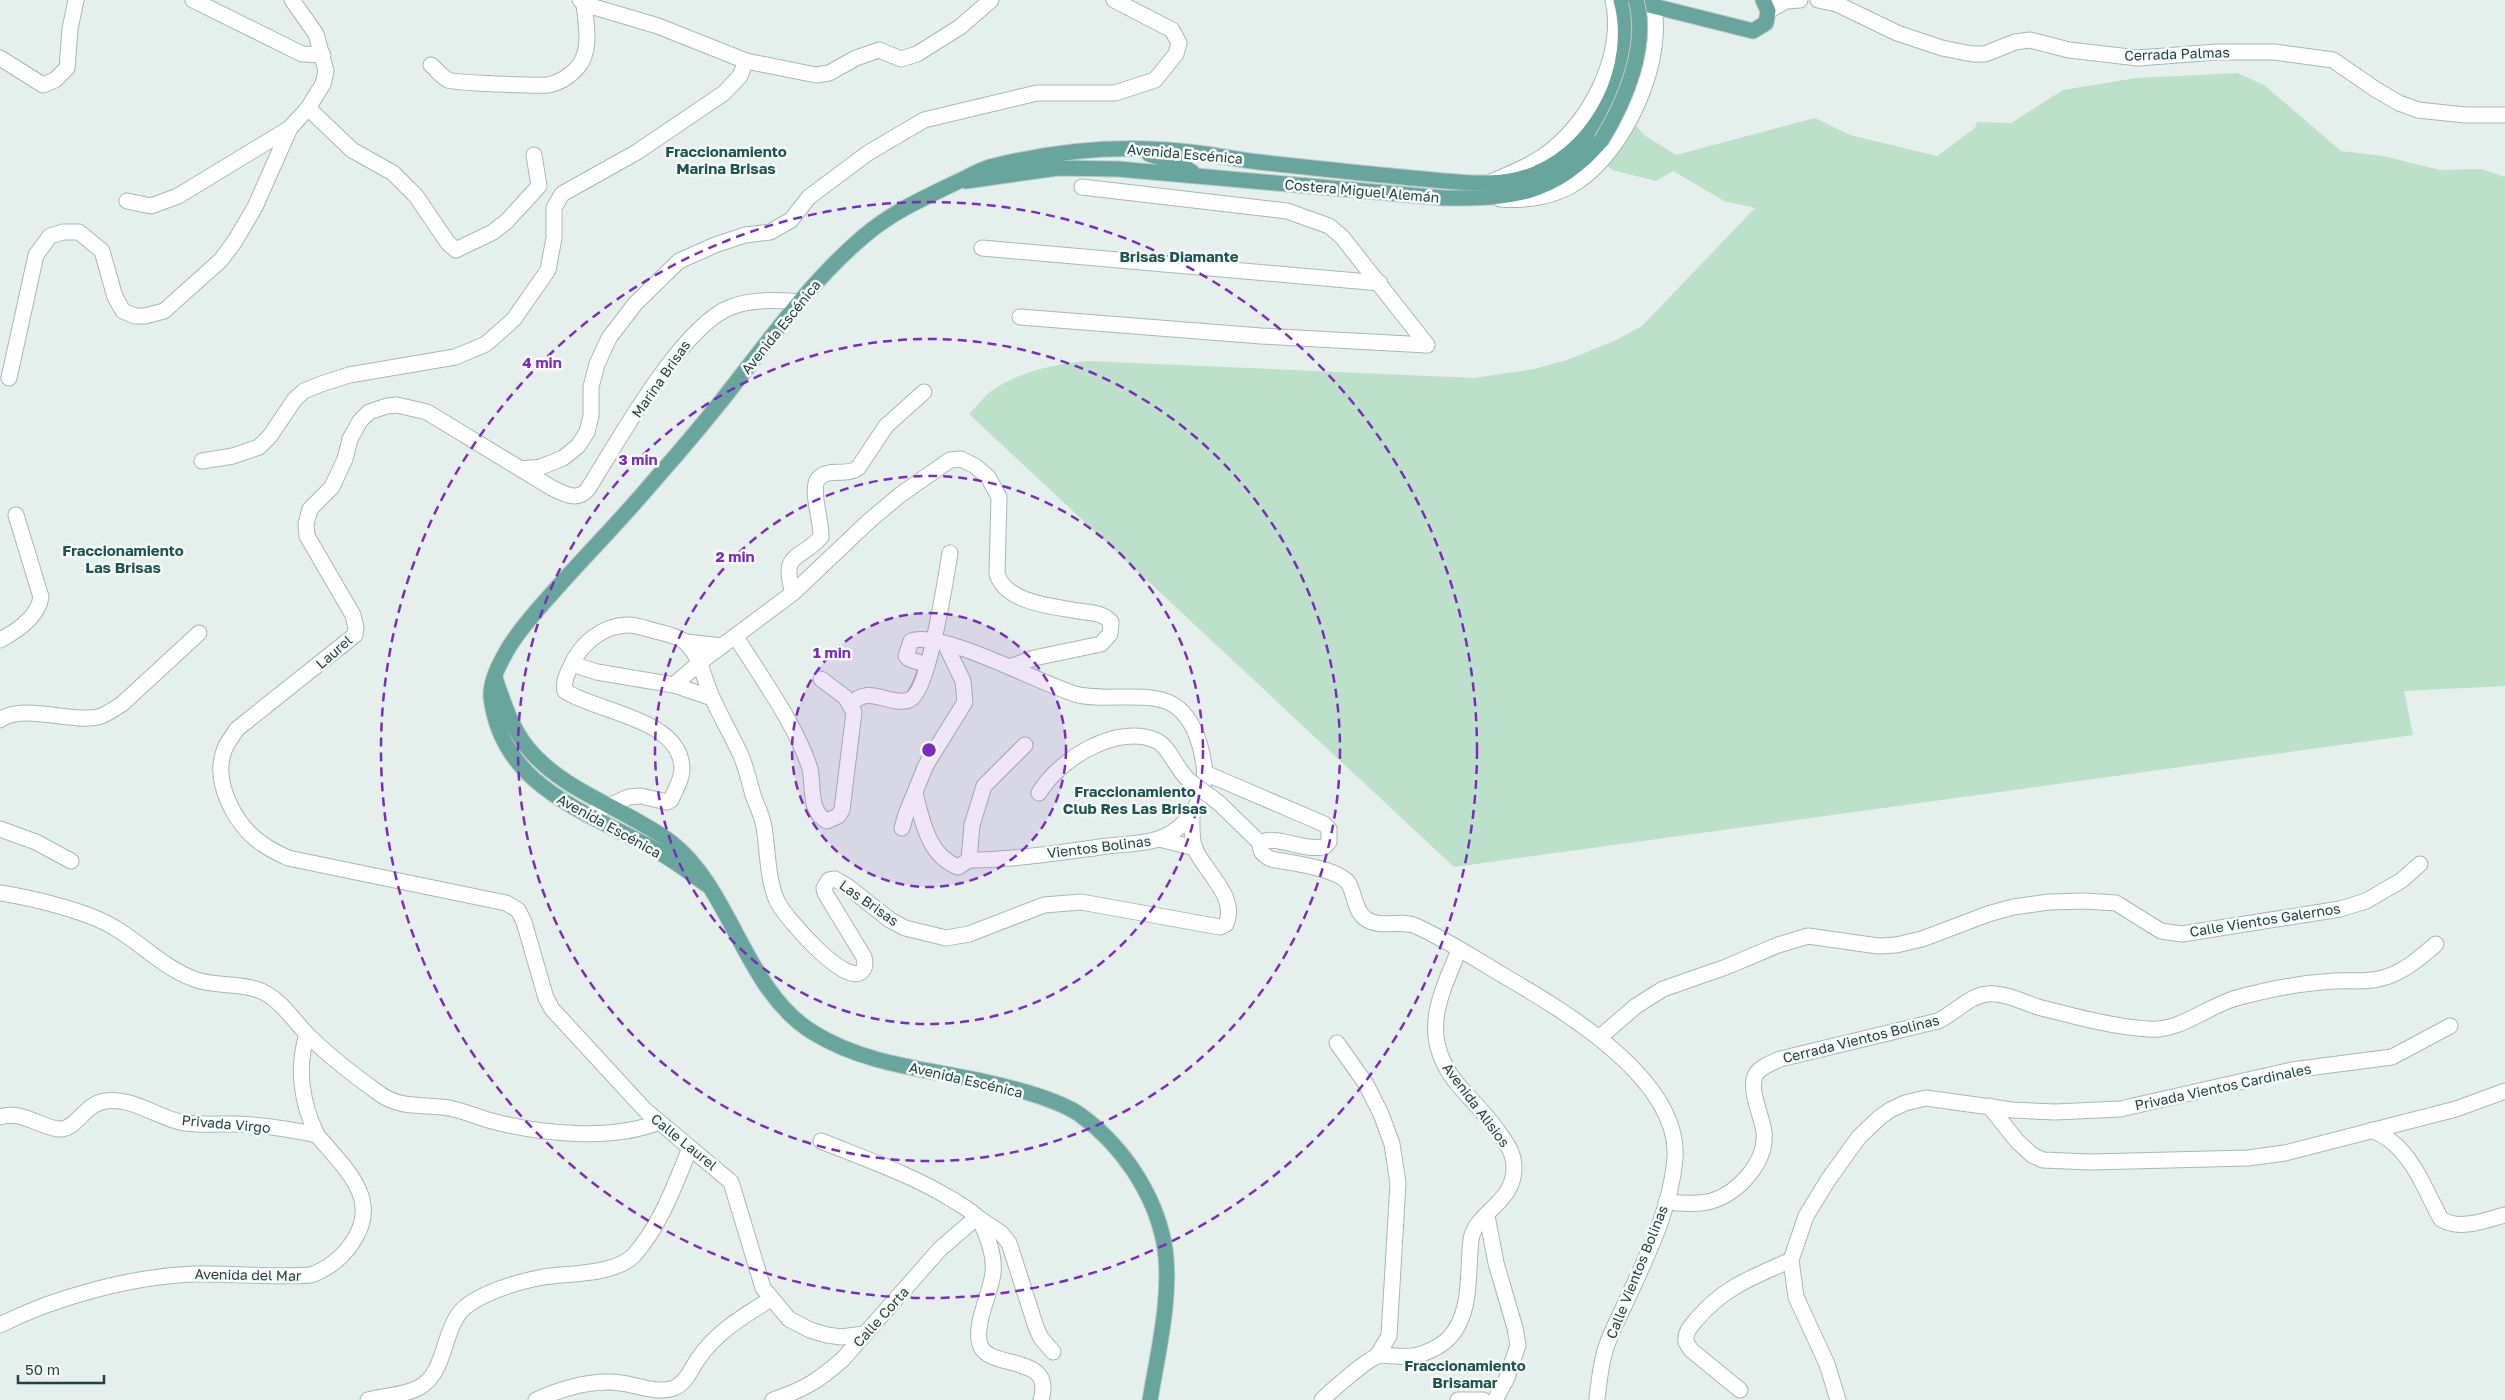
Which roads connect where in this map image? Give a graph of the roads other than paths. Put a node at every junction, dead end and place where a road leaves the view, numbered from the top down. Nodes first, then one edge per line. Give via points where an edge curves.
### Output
1 (76, 0) edge
2 (193, 0) edge
3 (292, 0) edge
4 (991, 0) edge
5 (1114, 0) edge
6 (1613, 0) edge
7 (1621, 0) edge
8 (1629, 0) edge
9 (1636, 0) edge
10 (1800, 0) edge
11 (1818, 0) edge
12 (583, 1) edge
13 (1653, 3) edge
14 (1765, 6) edge
15 (323, 55) junction
16 (0, 58) edge
17 (746, 61) junction
18 (431, 65) dead end
19 (308, 108) junction
20 (2505, 115) edge
21 (290, 128) junction
22 (1595, 137) junction
23 (1136, 148) junction
24 (534, 155) dead end
25 (1255, 161) junction
26 (1351, 172) joint
27 (1195, 174) junction
28 (957, 182) junction
29 (1489, 183) junction
30 (1082, 186) dead end
31 (1192, 198) junction
32 (1491, 199) junction
33 (127, 201) dead end
34 (982, 248) dead end
35 (1380, 283) junction
36 (799, 302) junction
37 (1020, 317) dead end
38 (8, 378) dead end
39 (924, 392) dead end
40 (202, 462) dead end
41 (521, 469) junction
42 (583, 495) joint
43 (16, 515) dead end
44 (950, 553) dead end
45 (793, 593) junction
46 (199, 633) dead end
47 (736, 637) junction
48 (0, 640) edge
49 (686, 642) junction
50 (939, 642) junction
51 (722, 646) junction
52 (699, 663) junction
53 (572, 664) junction
54 (927, 665) junction
55 (1010, 667) junction
56 (495, 676) junction
57 (821, 679) dead end
58 (674, 685) junction
59 (712, 698) junction
60 (851, 705) junction
61 (0, 720) edge
62 (1025, 745) dead end
63 (1205, 773) junction
64 (915, 793) junction
65 (1039, 793) dead end
66 (607, 805) junction
67 (1192, 814) junction
68 (588, 815) junction
69 (902, 828) dead end
70 (0, 829) edge
71 (1159, 839) junction
72 (1260, 843) junction
73 (1195, 848) junction
74 (969, 860) junction
75 (71, 861) dead end
76 (2420, 864) dead end
77 (707, 885) junction
78 (0, 893) edge
79 (518, 910) joint
80 (2436, 944) dead end
81 (1459, 950) junction
82 (2450, 1026) dead end
83 (307, 1035) junction
84 (1600, 1037) junction
85 (1337, 1043) dead end
86 (2505, 1091) edge
87 (1989, 1106) junction
88 (0, 1117) edge
89 (659, 1122) junction
90 (2372, 1130) junction
91 (317, 1135) junction
92 (821, 1141) dead end
93 (690, 1148) junction
94 (1666, 1202) junction
95 (2505, 1215) edge
96 (1487, 1216) junction
97 (977, 1218) junction
98 (1791, 1260) junction
99 (771, 1299) junction
100 (0, 1325) edge
101 (864, 1334) junction
102 (1053, 1352) dead end
103 (1377, 1356) junction
104 (1740, 1390) dead end
105 (1598, 1399) edge
106 (368, 1400) edge
107 (536, 1400) edge
108 (773, 1400) edge
109 (1041, 1400) edge
110 (1150, 1400) edge
111 (1322, 1400) edge
112 (1458, 1400) edge
113 (1483, 1400) edge
114 (1495, 1400) edge
115 (1838, 1400) edge

1 - 16 street via 67,68 55,80 44,85
2 - 15 street via 302,54
3 - 15 street via 316,34
4 - 17 street via 960,27 917,54 901,59 879,50 829,73 816,75
5 - 41 street via 1172,30 1179,43 1176,54 1155,80 1115,93 1037,93 924,120 868,152 809,197 791,220 770,232 722,242 680,261 635,304 609,338 591,387 587,432 578,446 563,458 541,467
6 - 29 street via 1616,13 1614,36 1596,99 1543,157
7 - 22 main road, Costera Miguel Alemán via 1625,16 1625,52
8 - 13 main road
9 - 22 main road, Costera Miguel Alemán, bridge via 1638,38 1628,90 1617,116
10 - 14 street
11 - 20 street, Cerrada Palmas via 1837,4 1897,32 1942,48 1972,54 1985,54 2015,42 2030,40 2069,50 2138,58 2217,52 2274,52 2332,60 2399,103 2418,110 2465,116
12 - 17 street
12 - 18 street via 588,36 585,50 578,66 562,81 533,85 449,81
13 - 14 main road via 1753,32 1766,23
13 - 32 street via 1656,27 1647,81 1621,136 1602,161 1562,191 1519,200
15 - 19 street via 324,84
17 - 40 street via 740,76 724,93 637,152 562,194 554,208 554,238 548,270 514,319 486,344 455,357 349,375 304,391 259,447
19 - 21 street
19 - 24 street via 352,150 393,173 416,196 448,244 456,250 493,232 539,186
21 - 33 street via 178,196 151,206
21 - 38 street via 255,207 235,241 221,260 164,311 135,316 123,311 102,251 79,232 50,236 36,255
22 - 29 main road, Costera Miguel Alemán via 1539,173
22 - 32 main road, Costera Miguel Alemán via 1585,161 1562,177 1521,194
23 - 25 main road, Avenida Escénica
23 - 27 main road via 1177,163
23 - 28 main road, Avenida Escénica via 1058,152 984,169
25 - 26 main road, Avenida Escénica
25 - 27 main road via 1213,167
26 - 29 main road, Costera Miguel Alemán
27 - 28 main road, Costera Miguel Alemán via 1058,168
27 - 31 street
27 - 32 main road, Costera Miguel Alemán via 1368,192
28 - 36 main road, Avenida Escénica via 904,208 876,227
30 - 31 street
31 - 35 street via 1287,211 1329,226
34 - 35 street
35 - 37 street via 1428,345
36 - 42 street, Marina Brisas via 776,300 737,305 714,316 692,335 667,366
36 - 56 main road, Avenida Escénica via 652,484 534,614 510,646
39 - 45 street via 886,426 858,468 853,472 823,474 816,481 814,488 821,537 794,557 790,564 788,573
41 - 42 street, Laurel via 568,495
41 - 79 street, Laurel via 460,430 413,407 387,406 370,412 360,421 350,438 345,459 332,487 310,510 306,524 307,536 353,615 355,635 237,728 224,750 221,775 230,806 244,827 263,845 288,858 506,903
43 - 48 street via 41,597 40,605 29,620
44 - 50 street
45 - 47 street
45 - 55 street via 900,496 939,466 961,459 988,477 999,497 997,574 1007,591 1022,598 1098,614 1111,622 1110,634 1101,644 1034,658
46 - 61 street via 122,704 104,714 84,718 14,714
47 - 51 street
47 - 60 street via 805,755 816,810 827,821 842,810 854,724
49 - 51 street
49 - 52 street, Las Brisas
49 - 53 street via 662,632 622,626 594,636
50 - 54 street
50 - 54 street via 918,638 911,641 906,651 909,660
50 - 55 street, Vientos Bolinas
50 - 64 street via 963,682 965,702 926,765
51 - 52 street
52 - 58 street
52 - 59 street, Las Brisas
53 - 58 street via 616,676
53 - 66 street via 564,681 565,691 654,728 679,755 681,775 671,800 667,802 641,796
54 - 60 street via 919,690 910,700 867,695
55 - 63 street, Vientos Bolinas via 1075,694 1163,700 1177,707 1195,730
56 - 66 main road, Avenida Escénica via 506,708 527,747 551,770
56 - 68 main road, Avenida Escénica via 492,700 505,742 519,766 562,802
57 - 60 street
58 - 59 street
59 - 73 street, Las Brisas via 742,758 764,825 771,882 780,907 799,931 841,969 850,973 862,971 864,957 825,894 824,888 829,880 835,879 847,886 898,924 923,934 946,938 969,934 1044,905 1081,902 1220,927 1226,924 1229,908
62 - 74 street via 984,786 972,825
63 - 67 street, Vientos Bolinas via 1203,791
63 - 72 street via 1324,824 1330,834 1324,847 1298,847 1273,839
64 - 69 street
64 - 74 street, Vientos Bolinas via 922,822 941,858 958,866
65 - 72 street, bridge via 1059,767 1078,753 1103,742 1128,737 1149,738 1159,741 1183,776 1219,803
66 - 68 street
66 - 77 main road, Avenida Escénica via 670,842 687,856
67 - 71 street, Vientos Bolinas via 1178,828
67 - 73 street, Las Brisas
68 - 77 main road, Avenida Escénica via 643,843
70 - 75 street via 36,842
71 - 73 street
71 - 74 street, Vientos Bolinas
72 - 81 street via 1263,856 1339,875 1348,883 1359,913 1366,919 1379,924 1414,925
76 - 84 street, Calle Vientos Galernos via 2402,880 2366,901 2340,909 2182,934 2161,931 2116,903 2085,901 2014,907 1896,945 1878,946 1808,936 1662,988
77 - 110 main road, Avenida Escénica via 768,987 791,1017 814,1033 854,1053 988,1083 1046,1100 1077,1113 1110,1141 1134,1170 1154,1207 1164,1245 1166,1284
78 - 83 street via 114,926 168,966 193,979 266,993
79 - 89 street, Calle Laurel via 552,1009
80 - 94 street, Cerrada Vientos Bolinas via 2386,978 2305,985 2234,999 2167,1028 2150,1030 2128,1026 1989,993 1974,997 1938,1021 1780,1059 1762,1068 1755,1076 1754,1089 1764,1134 1763,1149 1749,1174 1734,1188 1712,1200 1698,1204
81 - 84 street, Calle Vientos Bolinas via 1550,1002
81 - 96 street, Avenida Alisios via 1439,1001 1435,1037 1443,1064 1512,1152 1514,1166 1510,1189
82 - 87 street, Privada Vientos Cardinales via 2392,1057 2292,1070 2120,1109 2055,1112
83 - 89 street via 381,1095 398,1104 446,1108 515,1126 588,1133 642,1129
83 - 91 street, Avenida del Mar via 300,1065 304,1094
84 - 94 street, Calle Vientos Bolinas via 1654,1096 1669,1123 1675,1158
85 - 103 street via 1366,1084 1381,1114 1392,1144 1398,1183 1389,1336
86 - 90 street via 2456,1109
87 - 90 street via 2032,1155 2062,1162 2248,1158 2285,1153
87 - 98 street, Privada Vientos Cardinales via 1926,1098 1906,1103 1878,1118 1859,1137 1806,1216
88 - 91 street, Privada Virgo via 8,1114 22,1116 58,1129 71,1126 94,1104 106,1101 136,1105 182,1122 235,1124
89 - 93 street, Calle Laurel
90 - 95 street via 2400,1149 2412,1164 2441,1219 2448,1224 2476,1223
91 - 100 street, Avenida del Mar via 354,1181 364,1201 365,1211 364,1222 353,1241 324,1270 295,1276 170,1275 100,1289
92 - 97 street via 915,1179
93 - 99 street, Calle Laurel via 731,1182 755,1265 763,1288
93 - 106 street via 664,1210 633,1255 621,1264 605,1269 515,1284 480,1297 456,1316 438,1362 421,1387
94 - 105 street, Calle Vientos Bolinas via 1603,1356
96 - 103 street, Avenida Alisios via 1471,1235 1467,1286 1458,1328 1438,1347 1413,1356
96 - 114 street via 1518,1345 1507,1378
97 - 101 street, Calle Corta via 940,1249
97 - 102 street via 1002,1234 1009,1243 1036,1327
97 - 109 street via 992,1252 994,1272 980,1326 982,1347 987,1354 1030,1368 1039,1376
98 - 104 street via 1736,1284 1713,1300 1688,1329 1686,1342 1692,1350
98 - 115 street via 1796,1297 1827,1364
99 - 101 street, Calle Laurel via 789,1319 810,1330 841,1337
99 - 107 street via 717,1337 676,1387 665,1390 623,1383 596,1383 564,1388
101 - 108 street, Calle Corta via 843,1359 809,1387
103 - 111 street
112 - 113 street

